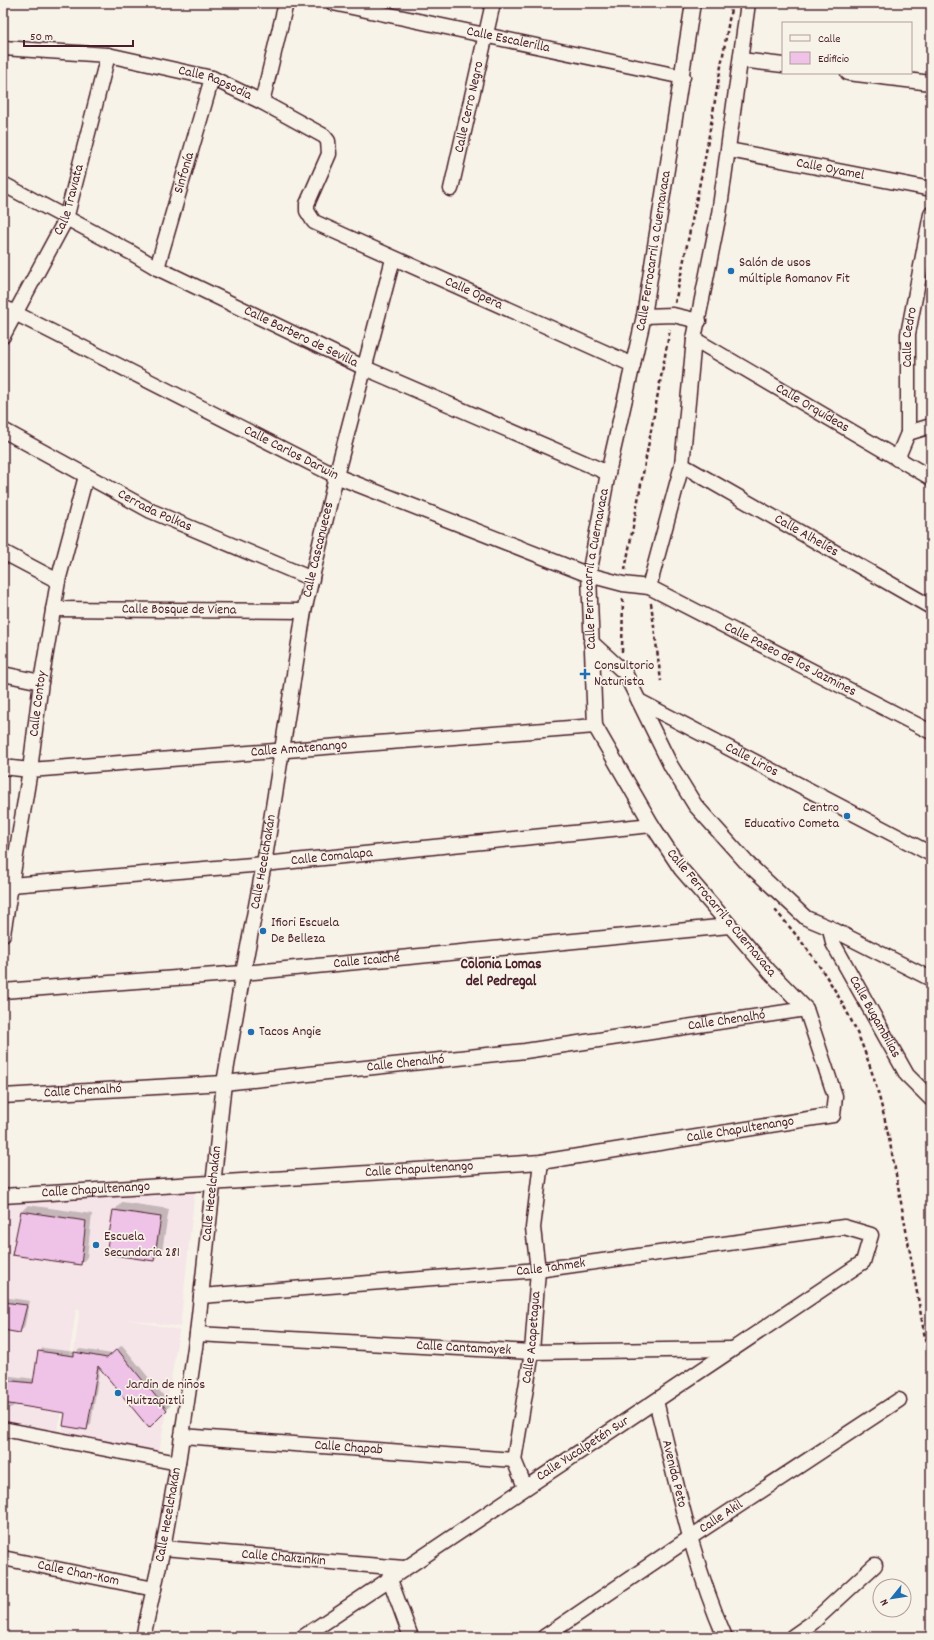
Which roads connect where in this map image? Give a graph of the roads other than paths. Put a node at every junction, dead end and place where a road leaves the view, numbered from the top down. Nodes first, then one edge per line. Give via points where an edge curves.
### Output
1 (286, 3) edge
2 (333, 3) edge
3 (493, 3) edge
4 (693, 3) edge
5 (748, 3) edge
6 (487, 35) junction
7 (3, 48) edge
8 (108, 54) junction
9 (741, 60) junction
10 (782, 65) edge
11 (856, 74) edge
12 (683, 77) junction
13 (212, 78) junction
14 (931, 83) edge
15 (262, 102) junction
16 (728, 150) junction
17 (3, 184) edge
18 (451, 189) dead end
19 (931, 189) edge
20 (66, 219) junction
21 (314, 222) joint
22 (930, 223) edge
23 (393, 259) junction
24 (157, 268) junction
25 (3, 307) edge
26 (16, 314) junction
27 (644, 316) junction
28 (699, 321) junction
29 (3, 336) edge
30 (694, 339) junction
31 (633, 365) junction
32 (365, 368) junction
33 (931, 426) edge
34 (3, 430) edge
35 (908, 433) junction
36 (897, 459) junction
37 (682, 466) junction
38 (608, 473) junction
39 (86, 476) junction
40 (336, 476) junction
41 (931, 478) edge
42 (3, 552) edge
43 (589, 575) junction
44 (312, 579) junction
45 (58, 581) junction
46 (650, 587) junction
47 (931, 606) edge
48 (53, 609) junction
49 (304, 611) junction
50 (591, 642) junction
51 (3, 674) edge
52 (41, 682) junction
53 (639, 701) junction
54 (595, 726) junction
55 (931, 732) edge
56 (283, 751) junction
57 (3, 767) edge
58 (30, 770) junction
59 (652, 825) junction
60 (931, 854) edge
61 (264, 864) junction
62 (11, 885) junction
63 (729, 926) junction
64 (830, 928) junction
65 (3, 934) edge
66 (243, 973) junction
67 (931, 979) edge
68 (3, 990) edge
69 (806, 1009) junction
70 (224, 1083) junction
71 (3, 1096) edge
72 (931, 1099) edge
73 (833, 1115) joint
74 (541, 1162) junction
75 (213, 1184) junction
76 (3, 1196) edge
77 (863, 1262) joint
78 (538, 1270) junction
79 (200, 1296) junction
80 (197, 1334) junction
81 (731, 1349) junction
82 (532, 1352) junction
83 (900, 1400) dead end
84 (656, 1401) junction
85 (3, 1429) edge
86 (182, 1436) junction
87 (514, 1460) junction
88 (178, 1463) junction
89 (525, 1487) junction
90 (691, 1537) junction
91 (163, 1548) junction
92 (3, 1558) edge
93 (875, 1565) dead end
94 (404, 1568) junction
95 (390, 1577) junction
96 (154, 1589) junction
97 (143, 1637) edge
98 (303, 1637) edge
99 (411, 1637) edge
100 (544, 1637) edge
101 (725, 1637) edge
102 (792, 1637) edge

1 - 15 street
2 - 6 street, Calle Escalerilla
3 - 6 street, Calle Cerro Negro
4 - 12 street, Calle Ferrocarril a Cuernavaca
5 - 9 street
6 - 12 street, Calle Escalerilla
6 - 18 street, Calle Cerro Negro
7 - 8 street, Calle Rapsodia
8 - 13 street, Calle Rapsodia
8 - 20 street, Calle Traviata
9 - 10 street
9 - 16 street
11 - 14 street
12 - 27 street, Calle Ferrocarril a Cuernavaca
13 - 15 street, Calle Rapsodia
13 - 24 street, Sinfonía
15 - 21 street, Calle Rapsodia via 324,136 328,141 329,154 307,204 307,211
16 - 19 street, Calle Oyamel
16 - 28 street
17 - 20 street, Calle Barbero de Sevilla
20 - 24 street, Calle Barbero de Sevilla
20 - 26 street, Calle Traviata
21 - 23 street, Calle Ópera
22 - 35 street, Calle Cedro via 908,334
23 - 31 street, Calle Ópera
23 - 32 street, Calle Cascanueces
24 - 32 street, Calle Barbero de Sevilla
25 - 26 street, Calle Carlos Darwin
26 - 29 street, Calle Traviata
26 - 40 street, Calle Carlos Darwin
27 - 28 street via 673,315
27 - 31 street, Calle Ferrocarril a Cuernavaca
28 - 30 street
30 - 36 street, Calle Orquídeas
30 - 37 street
31 - 38 street, Calle Ferrocarril a Cuernavaca
32 - 38 street, Calle Barbero de Sevilla
32 - 40 street, Calle Cascanueces
33 - 35 street
34 - 39 street, Cerrada Polkas
35 - 36 street, Calle Cedro
36 - 41 street, Calle Orquídeas
37 - 46 street
37 - 47 street, Calle Alhelíes
38 - 43 street, Calle Ferrocarril a Cuernavaca
39 - 44 street, Cerrada Polkas via 151,511
39 - 45 street, Calle Contoy
40 - 43 street, Calle Carlos Darwin
40 - 44 street, Calle Cascanueces
42 - 45 street
43 - 46 street, Calle Carlos Darwin via 623,584
43 - 50 street, Calle Ferrocarril a Cuernavaca
44 - 49 street, Calle Cascanueces
45 - 48 street, Calle Contoy
46 - 55 street, Calle Paseo de los Jazmines
48 - 49 street, Calle Bosque de Viena
48 - 52 street, Calle Contoy
49 - 56 street, Calle Cascanueces
50 - 53 street via 625,674
50 - 54 street, Calle Ferrocarril a Cuernavaca
51 - 52 street
52 - 58 street, Calle Contoy
53 - 60 street, Calle Lirios
53 - 64 street via 671,766 695,805 746,862 806,918
54 - 56 street, Calle Amatenango
54 - 59 street, Calle Ferrocarril a Cuernavaca
56 - 58 street, Calle Amatenango
56 - 61 street, Calle Hecelchakán
57 - 58 street, Calle Amatenango
58 - 62 street, Calle Contoy
59 - 61 street, Calle Comalapa
59 - 63 street, Calle Ferrocarril a Cuernavaca via 681,869
61 - 62 street, Calle Comalapa
61 - 66 street, Calle Hecelchakán
62 - 65 street, Calle Contoy
63 - 66 street, Calle Icaiché
63 - 69 street, Calle Ferrocarril a Cuernavaca
64 - 67 street
64 - 72 street, Calle Bugambilias via 832,943 907,1076
66 - 68 street, Calle Icaiché
66 - 70 street, Calle Hecelchakán
69 - 70 street, Calle Chenalhó via 525,1051
69 - 73 street, Calle Ferrocarril a Cuernavaca via 835,1096
70 - 71 street, Calle Chenalhó
70 - 75 street, Calle Hecelchakán
73 - 74 street, Calle Chapultenango
74 - 75 street, Calle Chapultenango
74 - 78 street, Calle Acapetagua via 533,1228
75 - 76 street, Calle Chapultenango
75 - 79 street, Calle Hecelchakán
77 - 78 street, Calle Tahmek via 870,1235 844,1227
77 - 81 street, Calle Yucalpetén Sur
78 - 79 street, Calle Tahmek
78 - 82 street, Calle Acapetagua
79 - 80 street, Calle Hecelchakán
80 - 82 street, Calle Cantamayek
80 - 86 street, Calle Hecelchakán
81 - 82 street, Calle Cantamayek
81 - 84 street, Calle Yucalpetén Sur
82 - 87 street, Calle Acapetagua
83 - 90 street, Calle Akil
84 - 89 street, Calle Yucalpetén Sur
84 - 90 street, Avenida Peto
85 - 88 street
86 - 87 street, Calle Chapab
86 - 88 street, Calle Hecelchakán
87 - 89 street
88 - 91 street, Calle Hecelchakán
89 - 94 street, Calle Yucalpetén Sur
90 - 100 street, Calle Akil
90 - 101 street, Avenida Peto via 711,1605
91 - 94 street, Calle Chakzinkin
91 - 96 street, Calle Hecelchakán
92 - 96 street, Calle Chan-Kom
93 - 102 street via 812,1623
94 - 95 street, Calle Yucalpetén Sur
95 - 98 street, Calle Yucalpetén Sur
95 - 99 street
96 - 97 street, Calle Hecelchakán

